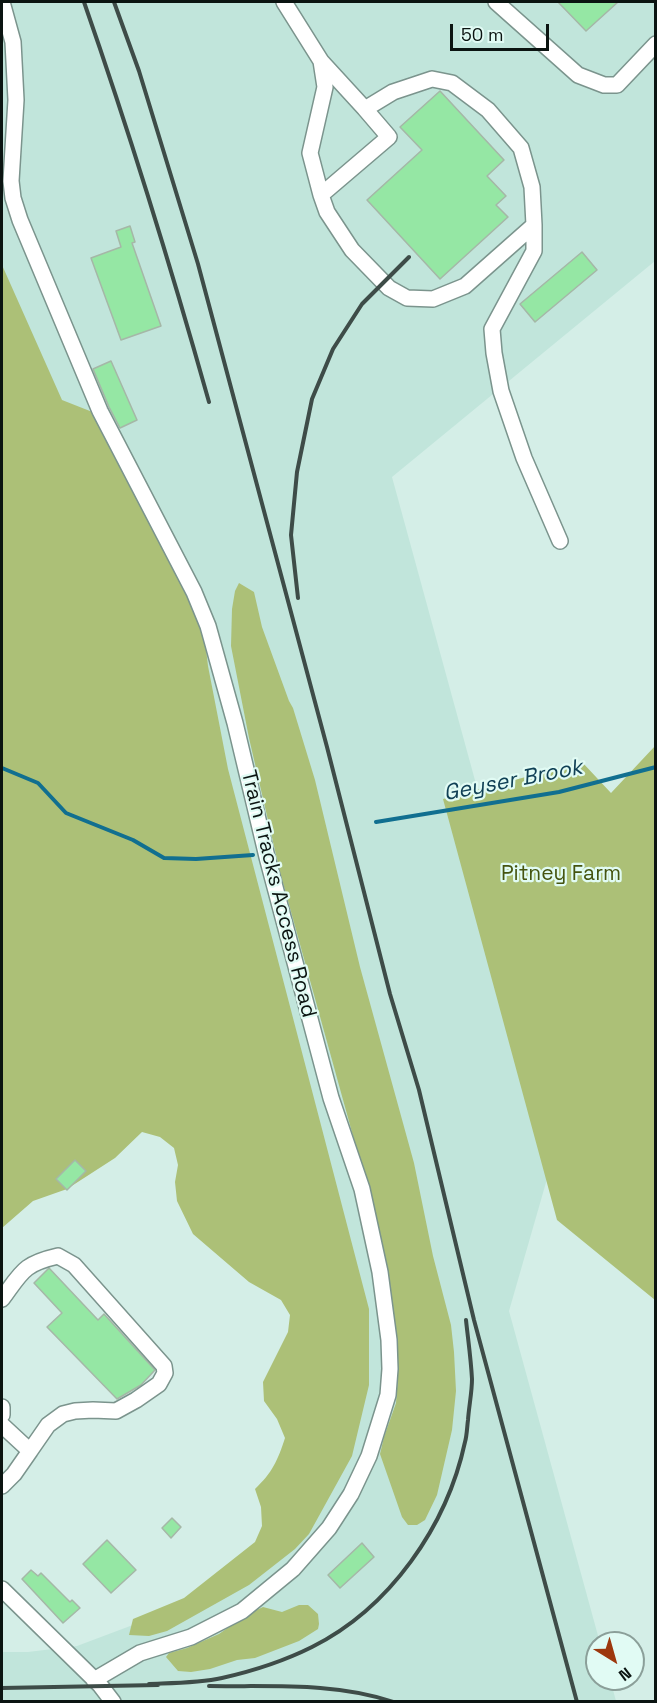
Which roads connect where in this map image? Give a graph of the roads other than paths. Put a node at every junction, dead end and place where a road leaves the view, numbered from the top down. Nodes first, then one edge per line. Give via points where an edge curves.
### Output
1 (2, 2) edge
2 (284, 2) edge
3 (496, 2) edge
4 (656, 44) edge
5 (321, 61) junction
6 (365, 109) junction
7 (321, 195) junction
8 (534, 225) junction
9 (560, 541) dead end
10 (6, 1293) edge
11 (2, 1407) edge
12 (2, 1415) edge
13 (2, 1425) edge
14 (30, 1451) junction
15 (2, 1486) edge
16 (2, 1589) edge
17 (97, 1683) junction
18 (113, 1701) edge

1 - 17 street, Train Tracks Access Road via 13,42 13,198 100,411 208,626 331,1098 362,1189 380,1272 389,1340 388,1395 369,1456 351,1494 315,1545 293,1569 242,1611 191,1637 140,1653
2 - 5 street
3 - 4 street via 578,75 604,86 617,85
5 - 6 street
5 - 7 street via 325,87 310,153
6 - 7 street via 389,137
6 - 8 street via 393,92 432,79 452,83 488,110 521,148 532,187
7 - 8 street via 327,212 352,250 389,288 407,298 433,299 465,286
8 - 9 street via 534,251 492,329 501,391 524,458
10 - 14 street via 23,1269 58,1256 74,1265 164,1366 159,1383 136,1400 116,1411 63,1414 48,1425
11 - 12 street
13 - 14 street
14 - 15 street
16 - 17 street
17 - 18 street

